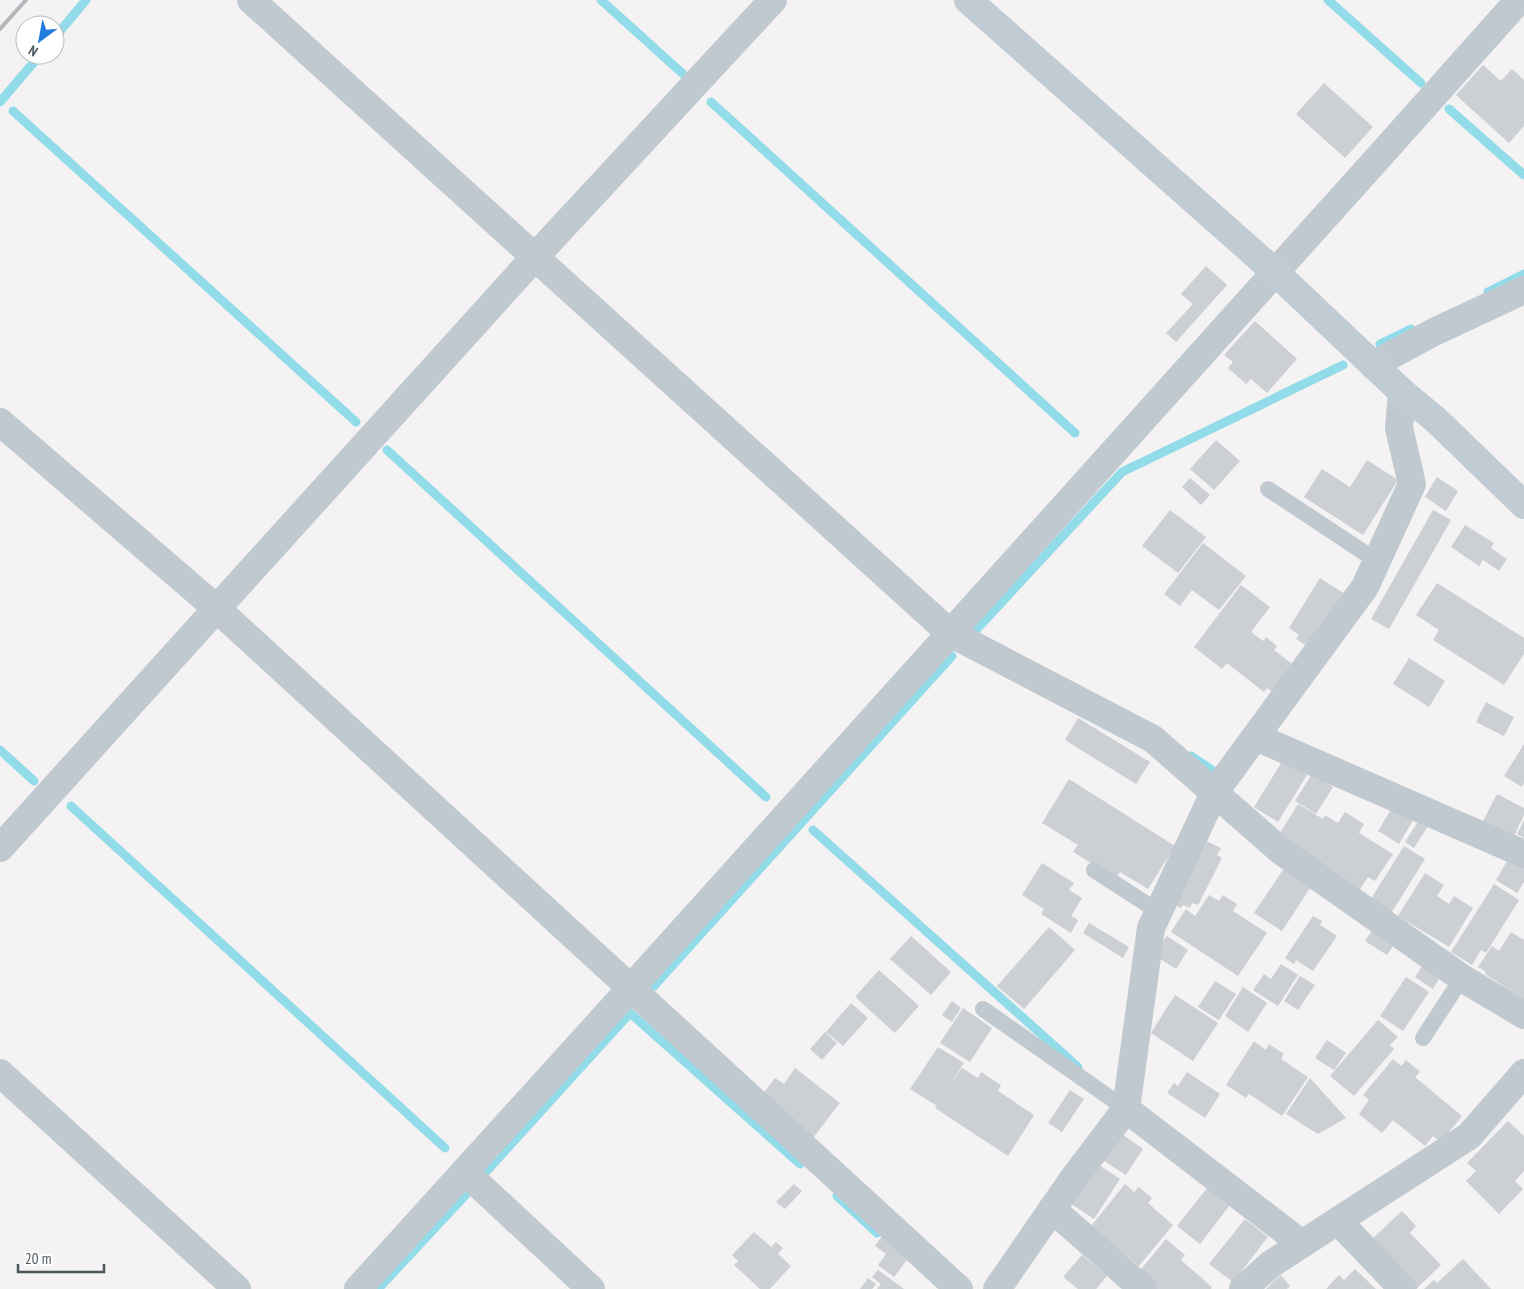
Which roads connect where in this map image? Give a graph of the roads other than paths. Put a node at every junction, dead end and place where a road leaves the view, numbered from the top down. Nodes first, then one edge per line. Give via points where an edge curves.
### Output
1 (251, 0) edge
2 (773, 0) edge
3 (968, 0) edge
4 (1519, 0) edge
5 (534, 258) junction
6 (1275, 272) junction
7 (1524, 290) edge
8 (1373, 365) junction
9 (1402, 392) junction
10 (0, 422) edge
11 (1268, 489) dead end
12 (1524, 505) edge
13 (1377, 561) junction
14 (216, 608) junction
15 (950, 633) junction
16 (1256, 737) junction
17 (1214, 793) junction
18 (0, 848) edge
19 (1524, 854) edge
20 (1094, 870) dead end
21 (1158, 912) junction
22 (1462, 978) junction
23 (631, 988) junction
24 (983, 1009) dead end
25 (1524, 1015) edge
26 (1422, 1038) dead end
27 (0, 1073) edge
28 (1524, 1073) edge
29 (1126, 1109) junction
30 (465, 1172) junction
31 (1052, 1209) junction
32 (1338, 1221) junction
33 (1302, 1244) junction
34 (237, 1289) edge
35 (358, 1289) edge
36 (592, 1289) edge
37 (959, 1289) edge
38 (997, 1289) edge
39 (1143, 1289) edge
40 (1244, 1289) edge
41 (1403, 1289) edge

1 - 5 street
2 - 5 street
3 - 6 street
4 - 6 street
5 - 14 street
5 - 15 street
6 - 8 street
6 - 15 street
7 - 8 street
8 - 9 street
9 - 12 street via 1436,420
9 - 13 street via 1399,428 1412,484
10 - 14 street
11 - 13 lane
13 - 16 street via 1365,587
14 - 18 street
14 - 23 street
15 - 17 street via 1153,739
15 - 23 street
16 - 17 street
16 - 19 street
17 - 21 street
17 - 22 street via 1281,851
20 - 21 lane
21 - 29 street via 1151,928
22 - 25 street
22 - 26 lane
23 - 30 street
23 - 37 street
24 - 29 lane
27 - 34 street
28 - 32 street via 1469,1136
29 - 31 street
29 - 33 street
30 - 35 street
30 - 36 street
31 - 38 street
31 - 39 street
32 - 33 street
32 - 41 street
33 - 40 street via 1271,1264

